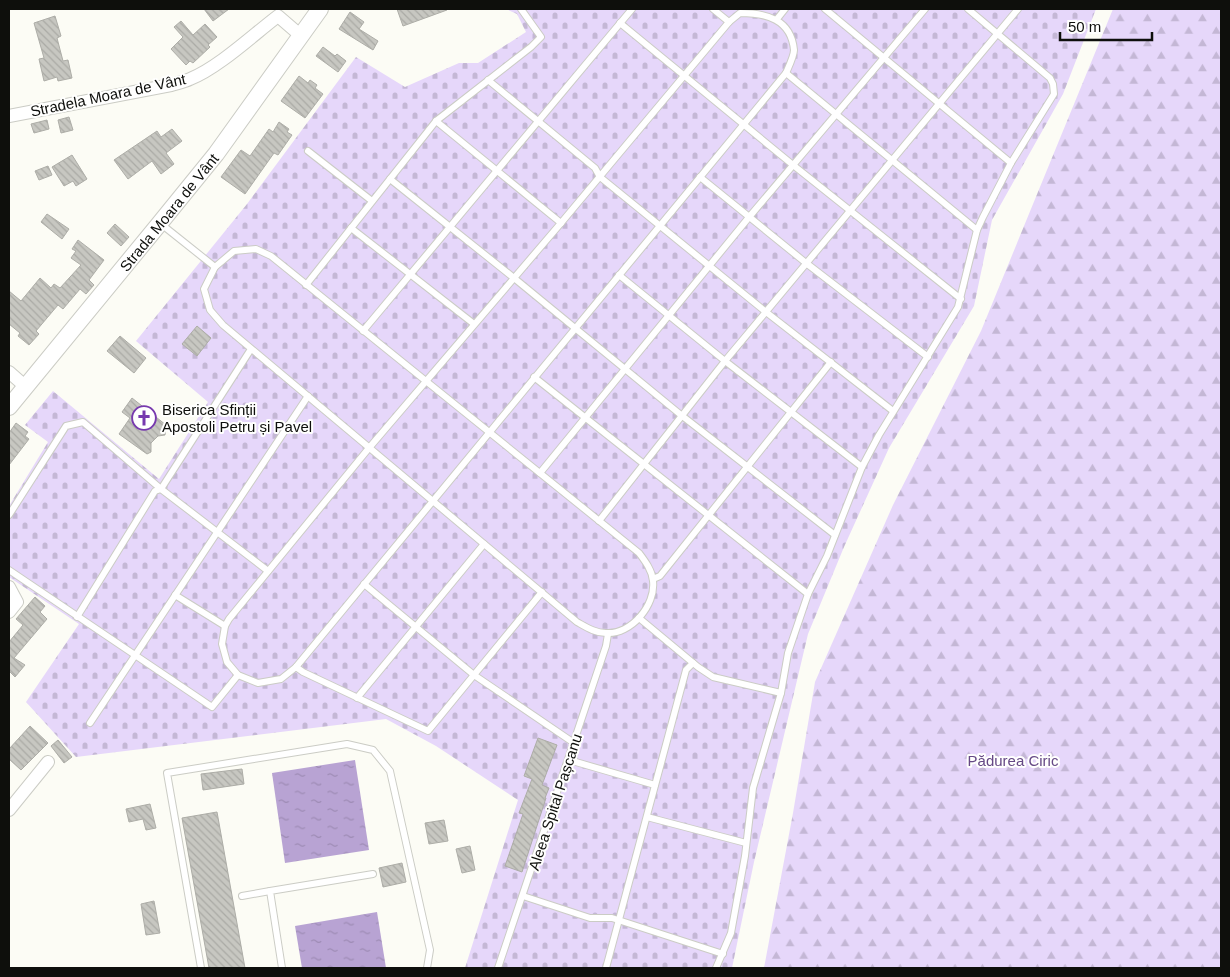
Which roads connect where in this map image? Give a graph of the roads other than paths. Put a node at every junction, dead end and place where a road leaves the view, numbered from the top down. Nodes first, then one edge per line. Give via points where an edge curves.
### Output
1 (320, 9) edge
2 (521, 9) edge
3 (632, 9) edge
4 (712, 9) edge
5 (785, 9) edge
6 (825, 9) edge
7 (925, 9) edge
8 (968, 9) edge
9 (1018, 9) edge
10 (776, 19) junction
11 (729, 22) junction
12 (620, 23) junction
13 (997, 34) junction
14 (300, 35) junction
15 (884, 57) junction
16 (786, 72) junction
17 (684, 75) junction
18 (488, 80) junction
19 (939, 103) junction
20 (837, 114) junction
21 (9, 116) edge
22 (436, 121) junction
23 (538, 122) junction
24 (744, 124) junction
25 (308, 151) dead end
26 (892, 160) junction
27 (1011, 163) junction
28 (794, 165) junction
29 (497, 171) junction
30 (600, 177) junction
31 (700, 177) junction
32 (390, 180) junction
33 (372, 201) junction
34 (850, 210) junction
35 (750, 216) junction
36 (561, 223) junction
37 (160, 224) junction
38 (450, 226) junction
39 (659, 226) junction
40 (351, 228) junction
41 (977, 230) junction
42 (806, 263) junction
43 (710, 266) junction
44 (215, 267) junction
45 (410, 274) junction
46 (619, 275) junction
47 (514, 278) junction
48 (306, 285) junction
49 (961, 299) junction
50 (766, 312) junction
51 (668, 315) junction
52 (474, 324) junction
53 (574, 329) junction
54 (363, 331) junction
55 (251, 349) junction
56 (928, 357) junction
57 (725, 361) junction
58 (831, 362) junction
59 (625, 369) junction
60 (9, 372) edge
61 (534, 377) junction
62 (426, 381) junction
63 (26, 387) junction
64 (308, 396) junction
65 (9, 407) edge
66 (893, 411) junction
67 (791, 413) junction
68 (681, 415) junction
69 (585, 418) junction
70 (489, 432) junction
71 (369, 448) junction
72 (643, 464) junction
73 (862, 467) junction
74 (747, 468) junction
75 (540, 473) junction
76 (161, 489) junction
77 (432, 501) junction
78 (9, 515) edge
79 (710, 516) junction
80 (599, 521) junction
81 (217, 532) junction
82 (835, 535) junction
83 (484, 544) junction
84 (9, 570) edge
85 (268, 571) junction
86 (653, 579) junction
87 (364, 584) junction
88 (9, 587) edge
89 (542, 592) junction
90 (808, 594) junction
91 (175, 595) junction
92 (9, 612) edge
93 (78, 617) junction
94 (639, 618) junction
95 (225, 626) junction
96 (415, 627) junction
97 (608, 634) junction
98 (136, 655) junction
99 (693, 663) junction
100 (296, 667) junction
101 (238, 675) junction
102 (474, 675) junction
103 (781, 692) junction
104 (357, 698) junction
105 (90, 723) dead end
106 (574, 743) junction
107 (569, 760) junction
108 (48, 762) dead end
109 (655, 785) junction
110 (9, 810) edge
111 (647, 817) junction
112 (746, 843) junction
113 (372, 874) dead end
114 (270, 892) junction
115 (242, 896) dead end
116 (523, 896) junction
117 (619, 921) junction
118 (723, 954) junction
119 (201, 968) edge
120 (282, 968) edge
121 (427, 968) edge
122 (498, 968) edge
123 (606, 968) edge
124 (716, 968) edge

1 - 14 main road, Strada Moara de Vânt
2 - 18 lane via 541,37
3 - 12 lane
4 - 11 lane
5 - 10 lane
6 - 15 lane
7 - 15 lane
8 - 13 lane
9 - 13 lane
10 - 11 lane via 757,13 740,13
10 - 16 lane via 788,32 794,51
11 - 17 lane
12 - 17 lane
12 - 23 lane
13 - 19 lane
13 - 27 lane via 1053,84 1054,94
14 - 21 street, Stradela Moara de Vânt via 278,16 190,79
14 - 37 main road, Strada Moara de Vânt via 216,154
15 - 19 lane
15 - 20 lane
16 - 20 lane
16 - 24 lane
17 - 24 lane
17 - 30 lane
18 - 22 lane
18 - 23 lane
19 - 26 lane
19 - 27 lane
20 - 26 lane
20 - 28 lane
22 - 29 lane
22 - 32 lane
23 - 29 lane
23 - 30 lane via 595,168
24 - 28 lane
24 - 31 lane
25 - 33 lane
26 - 34 lane
26 - 41 lane
27 - 41 lane
28 - 34 lane
28 - 35 lane
29 - 36 lane
29 - 38 lane
30 - 36 lane
30 - 39 lane
31 - 35 lane
31 - 39 lane
32 - 33 lane
32 - 38 lane
33 - 40 lane
34 - 42 lane
34 - 49 lane
35 - 42 lane
35 - 43 lane
36 - 47 lane
37 - 44 lane
37 - 63 main road, Strada Moara de Vânt
38 - 45 lane
38 - 47 lane
39 - 43 lane
39 - 46 lane
40 - 45 lane
40 - 48 lane
41 - 49 lane
42 - 50 lane
42 - 56 lane
43 - 50 lane
43 - 51 lane
44 - 48 lane via 234,251 256,250 271,256
44 - 55 lane via 204,289 210,310
45 - 52 lane
45 - 54 lane
46 - 51 lane
46 - 53 lane
47 - 52 lane
47 - 53 lane
48 - 54 lane
49 - 56 lane
50 - 57 lane
50 - 58 lane
51 - 57 lane
51 - 59 lane
52 - 62 lane
53 - 59 lane
53 - 61 lane
54 - 62 lane
55 - 64 lane
55 - 76 lane
56 - 66 lane
57 - 67 lane
57 - 68 lane
58 - 66 lane
58 - 67 lane
59 - 68 lane
59 - 69 lane
60 - 63 street
61 - 69 lane
61 - 70 lane
62 - 70 lane
62 - 71 lane
63 - 65 main road, Strada Moara de Vânt
64 - 71 lane
64 - 81 lane
66 - 73 lane
67 - 73 lane
67 - 74 lane
68 - 72 lane
68 - 74 lane
69 - 72 lane
69 - 75 lane
70 - 75 lane
70 - 77 lane
71 - 77 lane
71 - 85 lane
72 - 79 lane
72 - 80 lane
73 - 82 lane
74 - 79 lane
74 - 82 lane
75 - 80 lane
76 - 78 lane via 83,422 66,426
76 - 81 lane
76 - 93 lane via 155,492
77 - 83 lane
77 - 87 lane
79 - 86 lane via 660,576
79 - 90 lane
80 - 86 lane via 639,553
81 - 85 lane
81 - 91 lane
82 - 90 lane
83 - 89 lane
83 - 96 lane
84 - 93 lane
85 - 95 lane
86 - 94 lane via 649,605
87 - 96 lane
87 - 100 lane
88 - 92 street via 17,602
89 - 97 lane via 577,622 592,631
89 - 102 lane
90 - 103 lane via 788,653
91 - 95 lane
91 - 98 lane
93 - 98 lane
94 - 97 lane via 626,628
94 - 99 lane
95 - 101 lane via 222,644 227,662
96 - 102 lane
96 - 104 lane
97 - 106 lane, Aleea Spital Pașcanu
98 - 101 lane via 212,707
98 - 105 lane
99 - 103 lane via 714,678
99 - 109 lane via 686,670
100 - 101 lane via 281,679 258,683
100 - 104 lane
102 - 104 lane via 428,731
102 - 106 lane
103 - 112 lane via 753,788
106 - 107 lane, Aleea Spital Pașcanu
107 - 109 lane
107 - 116 lane, Aleea Spital Pașcanu
108 - 110 street
109 - 111 lane
111 - 112 lane
111 - 117 lane
112 - 118 lane via 731,934
113 - 114 lane
114 - 115 lane
114 - 120 lane
116 - 117 lane via 590,918
116 - 122 lane, Aleea Spital Pașcanu
117 - 118 lane
117 - 123 lane
118 - 124 lane
119 - 121 lane via 167,772 347,744 373,750 390,771 430,950

